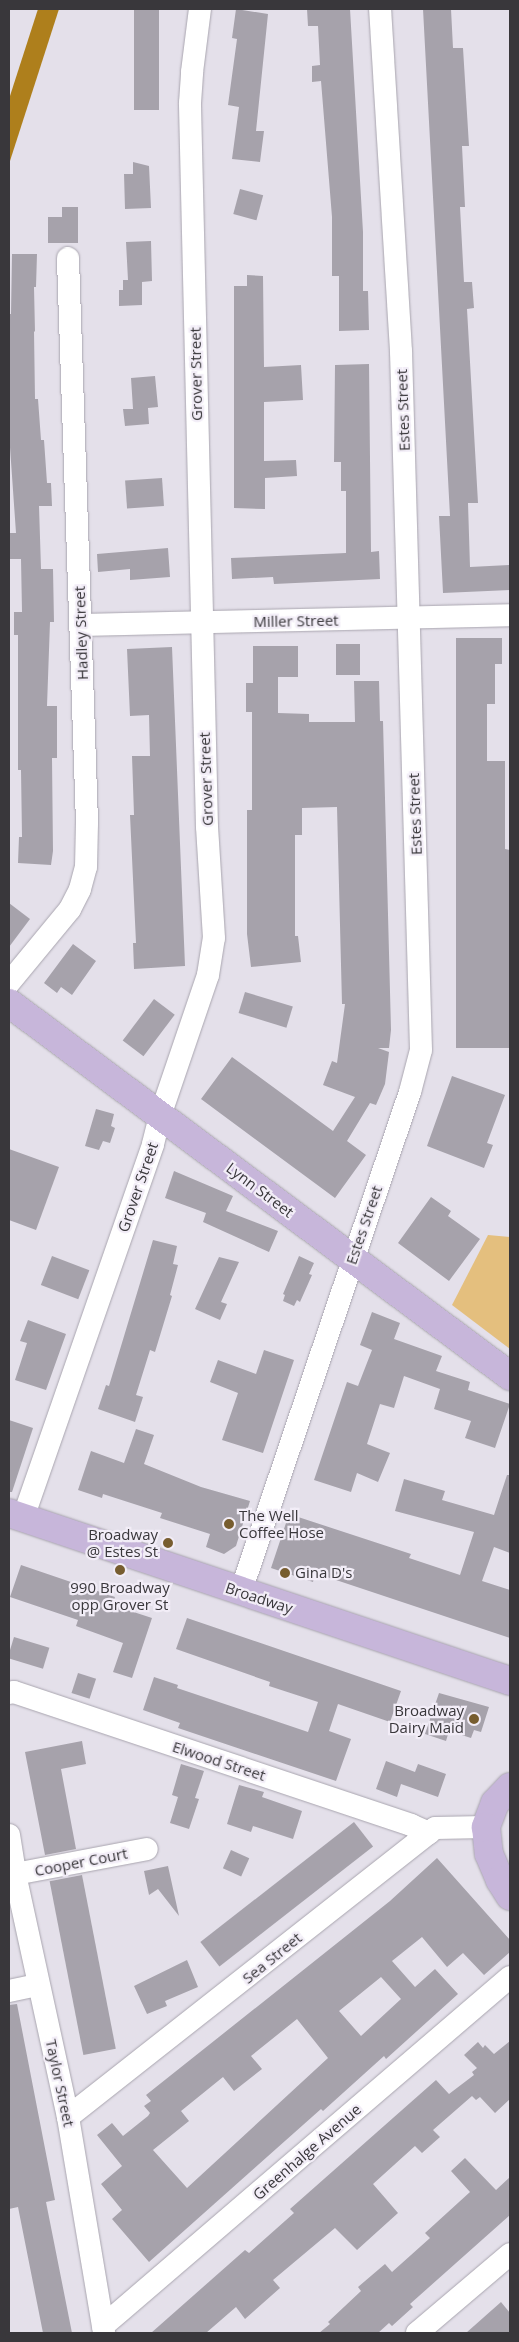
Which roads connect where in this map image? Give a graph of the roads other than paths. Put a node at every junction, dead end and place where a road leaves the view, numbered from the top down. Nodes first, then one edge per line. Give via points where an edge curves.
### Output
1 (200, 9) edge
2 (380, 9) edge
3 (68, 258) dead end
4 (510, 615) edge
5 (409, 618) junction
6 (202, 623) junction
7 (81, 625) junction
8 (9, 984) edge
9 (9, 1003) edge
10 (160, 1116) junction
11 (354, 1259) junction
12 (510, 1376) edge
13 (16, 1516) edge
14 (240, 1592) junction
15 (510, 1681) edge
16 (9, 1693) edge
17 (510, 1787) edge
18 (486, 1827) junction
19 (428, 1834) junction
20 (9, 1835) edge
21 (147, 1849) dead end
22 (15, 1874) junction
23 (510, 1896) edge
24 (510, 1977) edge
25 (38, 1985) junction
26 (9, 1991) edge
27 (68, 2117) junction
28 (510, 2254) edge
29 (104, 2329) edge
30 (417, 2333) edge

1 - 6 street, Grover Street via 190,103
2 - 5 street, Estes Street via 401,351
3 - 7 street, Hadley Street
4 - 5 street, Miller Street
5 - 6 street, Miller Street
5 - 11 street, Estes Street via 421,1050
6 - 7 street, Miller Street
6 - 10 street, Grover Street via 214,938 208,976
7 - 8 street, Hadley Street via 86,867 70,909
9 - 10 main road, Lynn Street
10 - 11 main road, Lynn Street
10 - 13 street, Grover Street via 153,1144
11 - 12 main road, Lynn Street
11 - 14 street, Estes Street
13 - 14 main road, Broadway
14 - 15 main road, Broadway
16 - 19 street, Elwood Street via 14,1692 411,1825
17 - 18 main road via 495,1803
18 - 19 street, Sea Street via 435,1828
18 - 23 main road via 489,1854
19 - 27 street, Sea Street
20 - 22 street, Taylor Street
21 - 22 street, Cooper Court
22 - 25 street, Taylor Street
24 - 29 street, Greenhalge Avenue
25 - 26 street
25 - 27 street, Taylor Street
27 - 29 street, Taylor Street
28 - 30 street

